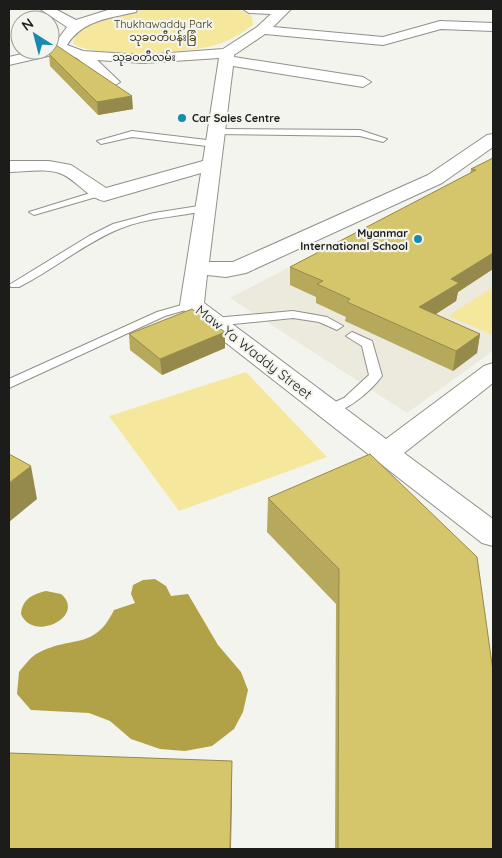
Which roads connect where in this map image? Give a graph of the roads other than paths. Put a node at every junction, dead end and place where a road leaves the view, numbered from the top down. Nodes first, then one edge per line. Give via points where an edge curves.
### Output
1 (46, 9) edge
2 (130, 9) edge
3 (249, 9) edge
4 (283, 10) edge
5 (76, 26) junction
6 (493, 27) edge
7 (262, 30) junction
8 (62, 49) junction
9 (82, 55) junction
10 (226, 57) junction
11 (9, 61) edge
12 (112, 82) edge
13 (363, 82) dead end
14 (383, 140) dead end
15 (101, 141) dead end
16 (492, 142) edge
17 (214, 146) junction
18 (9, 167) edge
19 (100, 193) junction
20 (206, 208) junction
21 (34, 212) dead end
22 (197, 267) junction
23 (15, 285) dead end
24 (192, 306) junction
25 (214, 322) junction
26 (337, 326) dead end
27 (352, 336) dead end
28 (493, 371) edge
29 (9, 384) edge
30 (329, 410) junction
31 (386, 453) junction
32 (493, 535) edge

1 - 5 street
2 - 5 street via 96,16
3 - 4 street
4 - 7 street
5 - 8 street via 64,36 60,45
6 - 7 street via 440,25 383,41
7 - 10 street
8 - 9 street, သုခဝတီလမ်း
8 - 11 street, သုခဝတီလမ်း
9 - 10 street, သုခဝတီလမ်း via 143,59
9 - 12 street
10 - 13 street, သုခဝတီလမ်း
10 - 17 street, Maw Ya Waddy Street
14 - 17 lane via 360,133
15 - 17 lane via 132,134
16 - 22 street via 435,179 238,268
17 - 19 street via 116,192
17 - 20 street, Maw Ya Waddy Street
18 - 19 street via 58,166 74,173
19 - 21 lane
20 - 22 street, Maw Ya Waddy Street
20 - 23 lane via 142,217 106,231 65,253 42,272
22 - 24 street, Maw Ya Waddy Street
24 - 25 street, Maw Ya Waddy Street
24 - 29 lane via 161,314
25 - 26 lane via 286,314 322,318
25 - 30 street, Maw Ya Waddy Street
27 - 30 lane via 368,344 376,376 349,401
28 - 31 street
30 - 31 street, Maw Ya Waddy Street
31 - 32 street, Maw Ya Waddy Street

